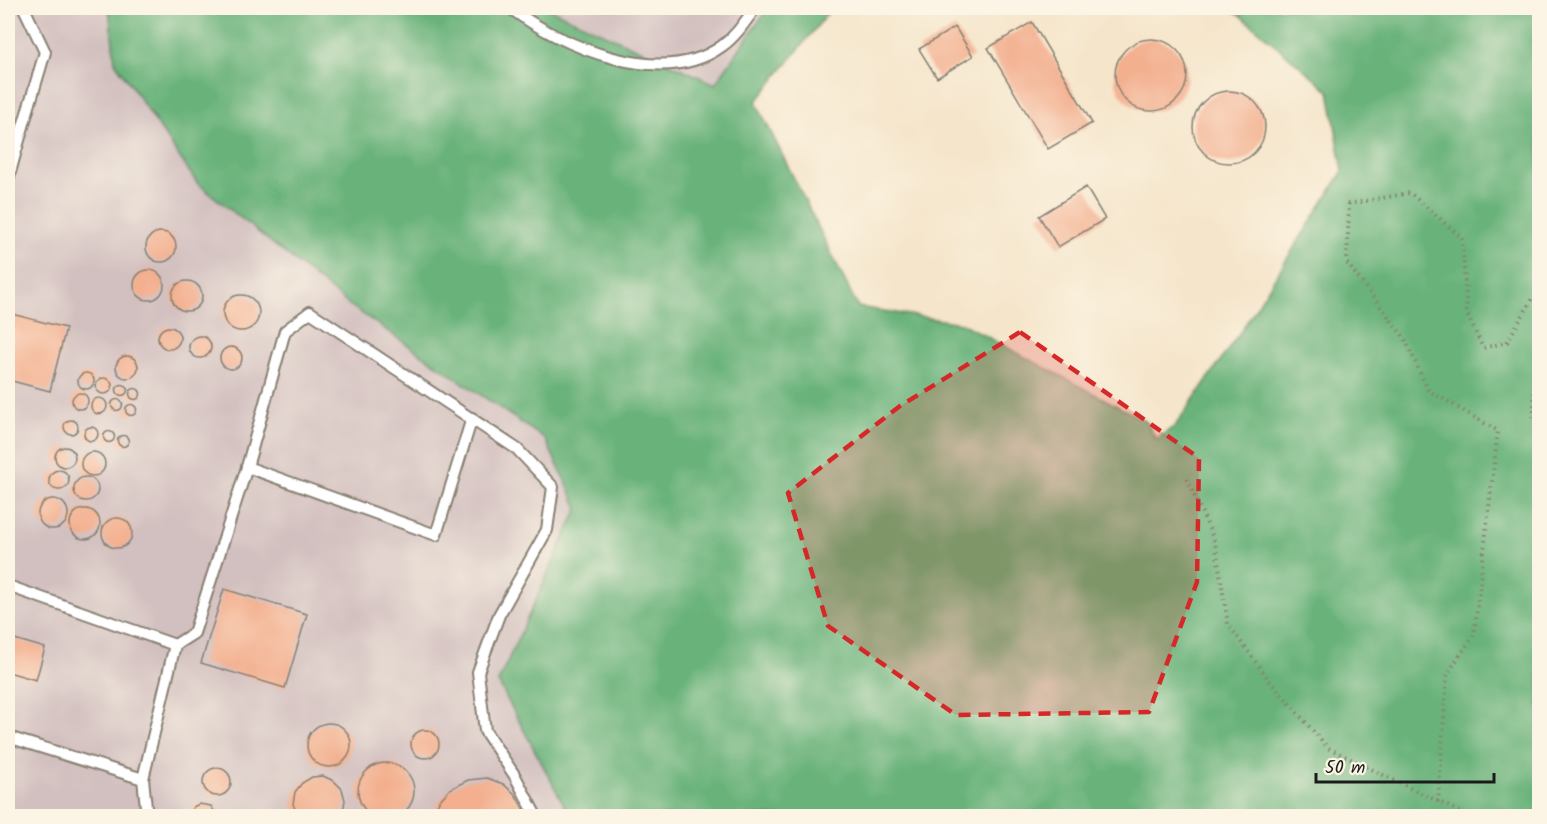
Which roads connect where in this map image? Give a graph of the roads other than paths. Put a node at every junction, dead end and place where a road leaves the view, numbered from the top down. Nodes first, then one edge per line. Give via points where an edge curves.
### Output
1 (24, 8) edge
2 (510, 8) edge
3 (754, 8) edge
4 (12, 145) edge
5 (8, 180) edge
6 (472, 418) junction
7 (247, 467) junction
8 (8, 586) edge
9 (175, 645) junction
10 (8, 737) edge
11 (144, 779) junction
12 (147, 816) edge
13 (536, 816) edge

1 - 4 lane via 45,52
2 - 3 lane via 585,51 639,63 674,63 720,48 737,33
4 - 5 lane
6 - 7 lane via 436,535
6 - 7 lane via 310,312 285,331
6 - 13 lane via 517,449 553,488 547,530 499,615 478,672 485,731
7 - 9 lane via 194,633
8 - 9 lane
9 - 11 lane
10 - 11 lane
11 - 12 lane

